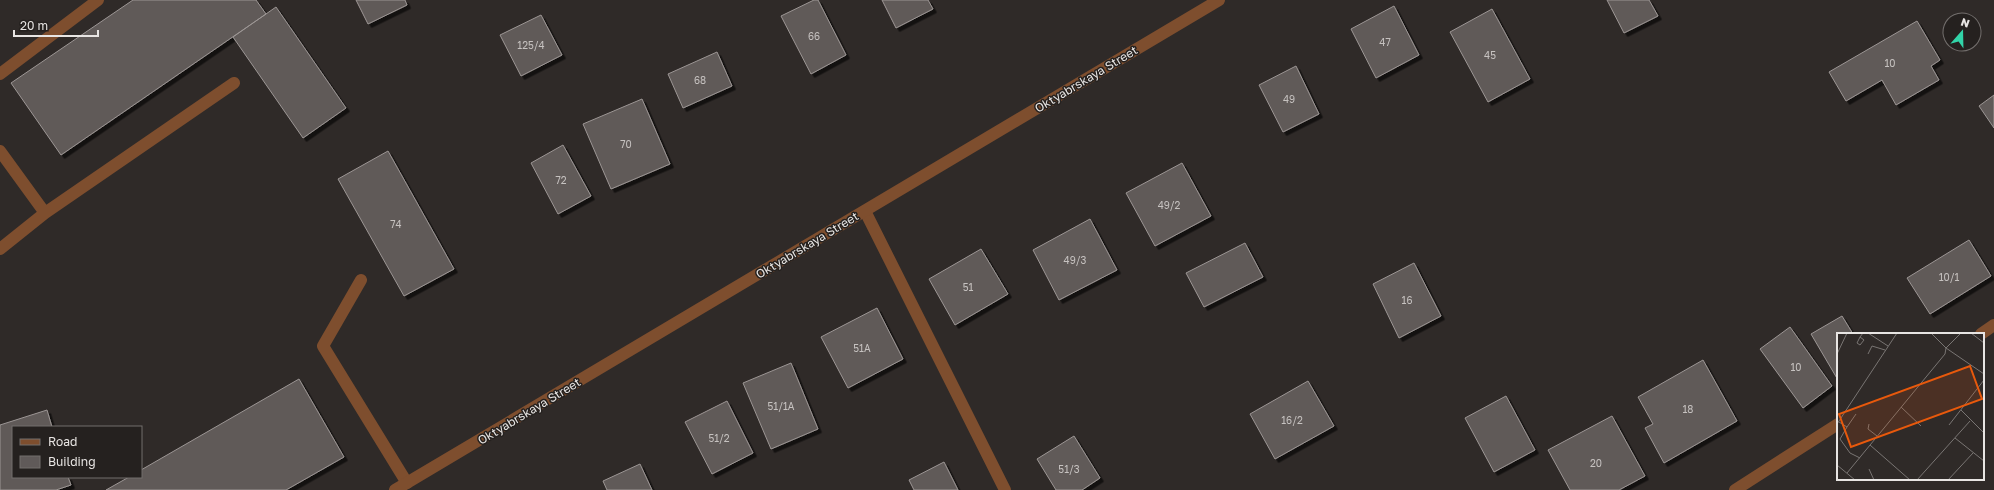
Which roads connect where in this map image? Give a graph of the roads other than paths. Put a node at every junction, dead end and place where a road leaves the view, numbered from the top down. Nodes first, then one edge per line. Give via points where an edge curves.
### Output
1 (98, 0) edge
2 (1219, 0) edge
3 (0, 74) edge
4 (234, 83) dead end
5 (0, 151) edge
6 (865, 211) junction
7 (45, 213) junction
8 (0, 249) edge
9 (361, 280) dead end
10 (1994, 326) edge
11 (1982, 333) edge
12 (1837, 425) edge
13 (407, 483) junction
14 (395, 490) edge
15 (1005, 490) edge
16 (1735, 490) edge

1 - 3 street
2 - 6 street, Oktyabrskaya Street
4 - 7 street
5 - 7 street
6 - 13 street, Oktyabrskaya Street
6 - 15 street
7 - 8 street
9 - 13 street via 323,346
10 - 11 street
12 - 16 street
13 - 14 street, Oktyabrskaya Street

